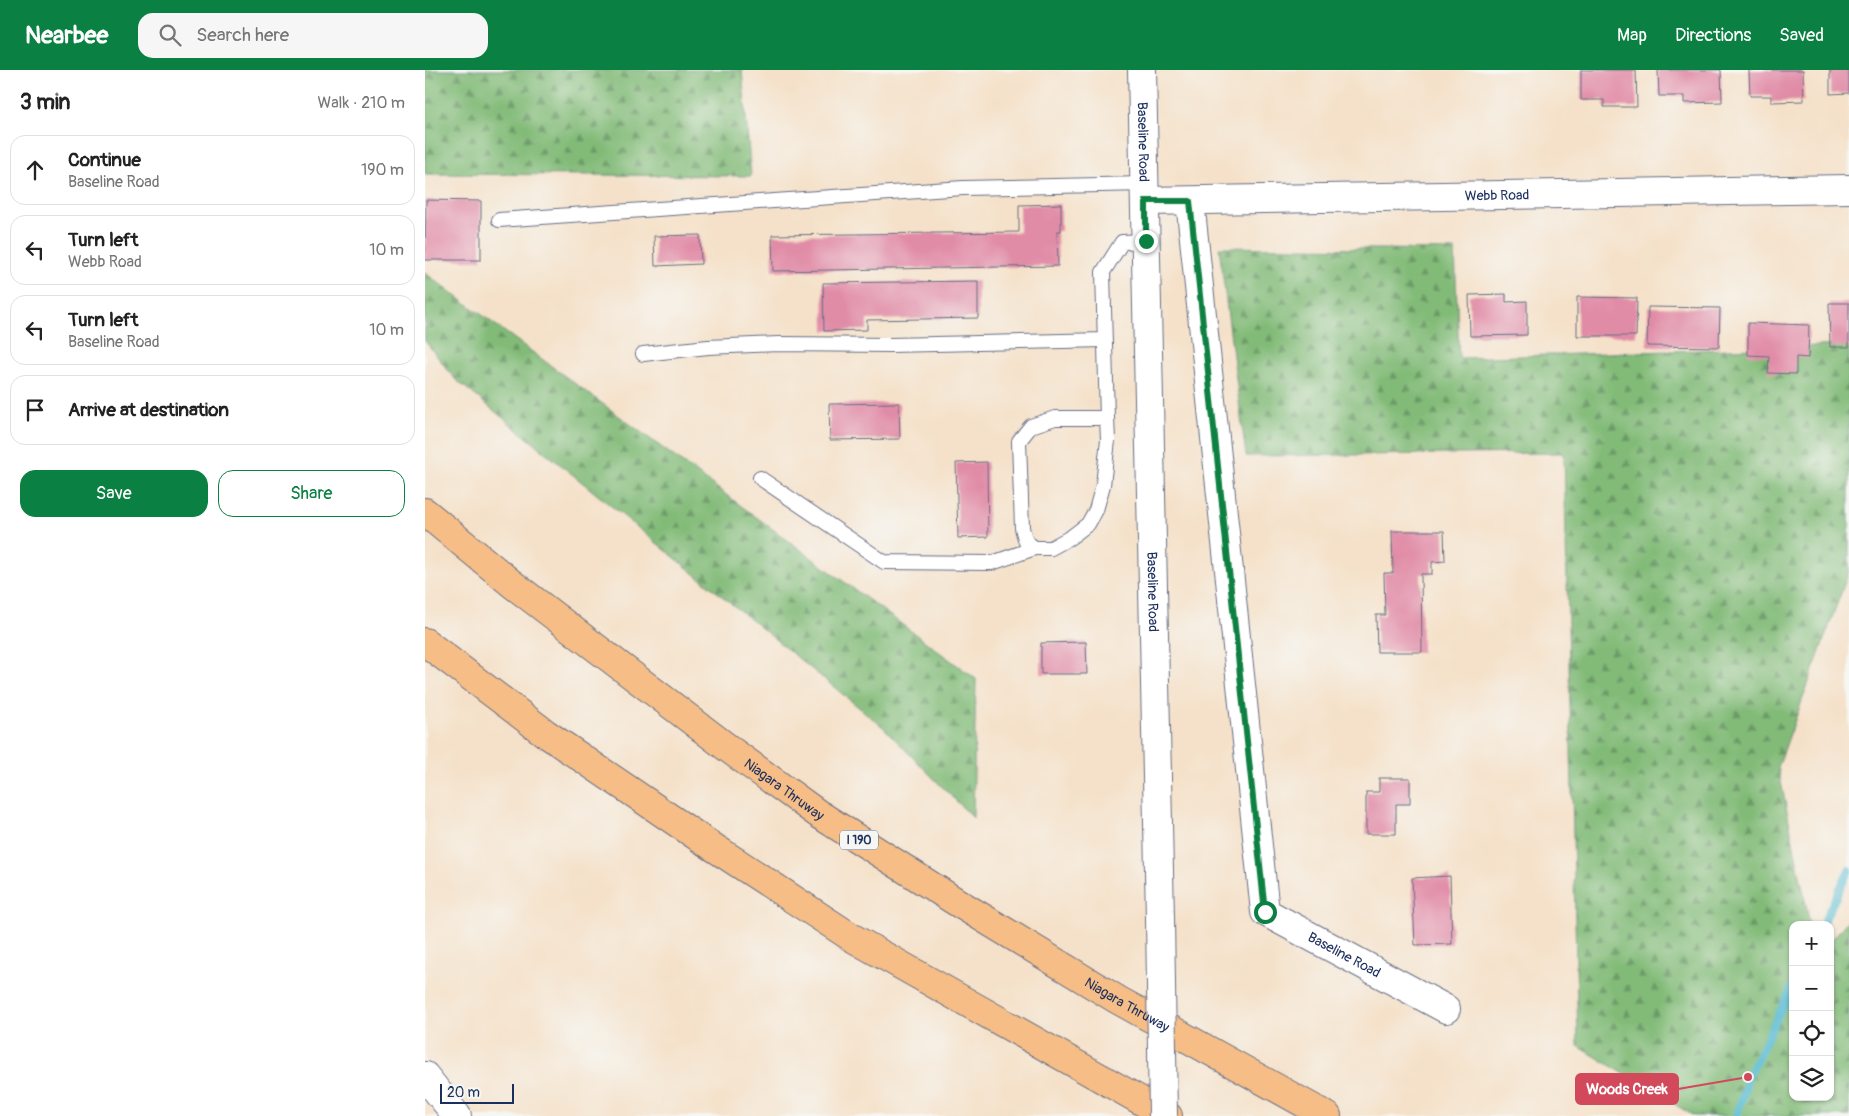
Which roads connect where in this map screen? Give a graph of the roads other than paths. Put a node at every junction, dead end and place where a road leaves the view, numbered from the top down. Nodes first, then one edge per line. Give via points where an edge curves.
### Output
1 (1142, 70) edge
2 (1849, 189) edge
3 (1146, 193) junction
4 (1190, 201) junction
5 (499, 220) dead end
6 (1146, 241) junction
7 (1105, 340) junction
8 (643, 354) dead end
9 (1107, 418) junction
10 (760, 478) dead end
11 (425, 512) edge
12 (1035, 548) junction
13 (425, 642) edge
14 (1446, 1009) dead end
15 (425, 1076) edge
16 (457, 1116) edge
17 (1163, 1116) edge
18 (1168, 1116) edge
19 (1327, 1116) edge

1 - 3 street, Baseline Road
2 - 4 street, Webb Road
3 - 4 street, Webb Road
3 - 5 lane via 963,188
3 - 6 street, Baseline Road
4 - 14 street, Baseline Road via 1265,912
6 - 7 lane via 1122,242 1103,272
6 - 17 street, Baseline Road, bridge
7 - 8 lane via 778,344
7 - 9 lane
9 - 12 lane via 1103,484 1096,510 1088,524 1071,537 1051,548
9 - 12 lane via 1055,418 1031,426 1019,441 1022,528 1026,542
10 - 12 lane via 884,562 992,563
11 - 19 highway, Niagara Thruway / I 190 via 519,589 817,814 1109,995
13 - 18 highway via 545,733 851,937
15 - 16 street

